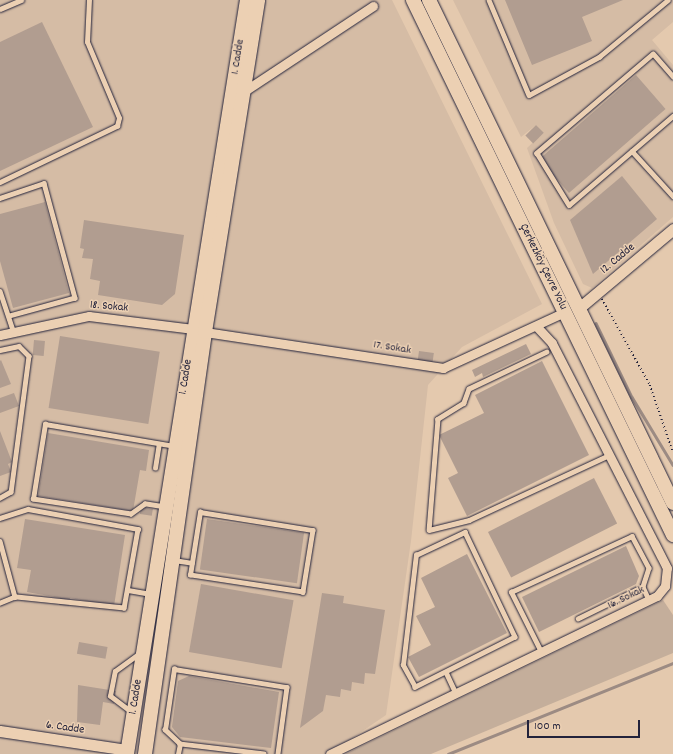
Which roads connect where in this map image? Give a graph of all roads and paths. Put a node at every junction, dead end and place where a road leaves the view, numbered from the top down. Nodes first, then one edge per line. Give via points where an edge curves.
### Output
1 (21, 0) edge
2 (89, 0) edge
3 (247, 0) edge
4 (258, 0) edge
5 (413, 0) edge
6 (429, 0) edge
7 (489, 0) edge
8 (668, 0) edge
9 (373, 6) dead end
10 (0, 9) edge
11 (673, 77) edge
12 (243, 92) junction
13 (673, 116) edge
14 (632, 151) junction
15 (0, 182) edge
16 (673, 196) edge
17 (0, 198) edge
18 (673, 229) edge
19 (0, 292) edge
20 (598, 293) junction
21 (579, 308) junction
22 (565, 312) junction
23 (9, 316) junction
24 (537, 327) junction
25 (13, 330) junction
26 (199, 330) junction
27 (0, 335) edge
28 (0, 350) edge
29 (546, 352) dead end
30 (159, 444) junction
31 (175, 446) junction
32 (673, 452) edge
33 (609, 455) junction
34 (155, 468) dead end
35 (0, 498) edge
36 (673, 503) edge
37 (165, 507) junction
38 (0, 518) edge
39 (673, 535) edge
40 (0, 541) edge
41 (173, 560) junction
42 (192, 563) junction
43 (643, 587) junction
44 (128, 590) junction
45 (152, 594) junction
46 (15, 597) junction
47 (650, 600) junction
48 (0, 603) edge
49 (578, 618) dead end
50 (144, 651) junction
51 (541, 652) junction
52 (446, 672) junction
53 (456, 693) junction
54 (134, 714) junction
55 (0, 731) edge
56 (180, 744) junction
57 (127, 752) edge
58 (145, 754) edge
59 (178, 754) edge
60 (263, 754) edge
61 (278, 754) edge
62 (330, 754) edge

1 - 10 lane
2 - 15 lane via 87,42 119,118 117,126
3 - 26 main road, 1. Cadde
4 - 12 main road, 1. Cadde
5 - 22 main road, Çerkezköy Çevre Yolu
6 - 21 main road
7 - 8 lane via 529,95 600,57
9 - 12 street
11 - 14 lane via 653,54 537,153 569,205
12 - 26 main road, 1. Cadde
13 - 14 lane
14 - 16 lane
17 - 23 lane via 44,183 75,298
18 - 20 street, 12. Cadde
19 - 23 lane
20 - 21 street, 12. Cadde
20 - 32 path via 650,385
21 - 36 main road
22 - 24 street, 17. Sokak
22 - 39 main road, Çerkezköy Çevre Yolu
23 - 25 lane
24 - 26 street, 17. Sokak via 443,368
24 - 33 street, 16. Sokak via 552,343
25 - 26 street, 18. Sokak via 89,316
25 - 27 street, 18. Sokak
26 - 31 main road, 1. Cadde
26 - 41 main road, 1. Cadde
28 - 35 lane via 19,346 29,356 11,492
29 - 33 lane via 469,389 464,403 438,419 429,530 469,520
30 - 31 lane
30 - 34 lane
30 - 37 lane via 45,424 33,499 131,514 144,504
31 - 37 main road, 1. Cadde
33 - 47 street, 16. Sokak via 667,568 665,586
37 - 45 main road, 1. Cadde
38 - 44 lane via 28,509 138,529
40 - 46 lane
41 - 42 lane
41 - 58 main road, 1. Cadde
42 - 42 lane via 190,575 303,592 313,530 200,512
43 - 47 lane
43 - 49 lane
43 - 51 lane via 649,568 632,536 511,592
44 - 45 lane
44 - 46 lane via 124,608
45 - 50 main road, 1. Cadde
46 - 48 lane
47 - 51 street, 16. Sokak
50 - 54 main road, 1. Cadde
50 - 54 lane via 115,670 110,696
51 - 53 street, 16. Sokak
52 - 52 lane via 515,637 465,532 416,555 403,665 416,687
52 - 53 lane
53 - 62 street, 16. Sokak
54 - 57 main road, 1. Cadde
55 - 57 street, 6. Cadde
56 - 59 lane
56 - 60 lane
56 - 61 lane via 165,730 174,669 287,687

